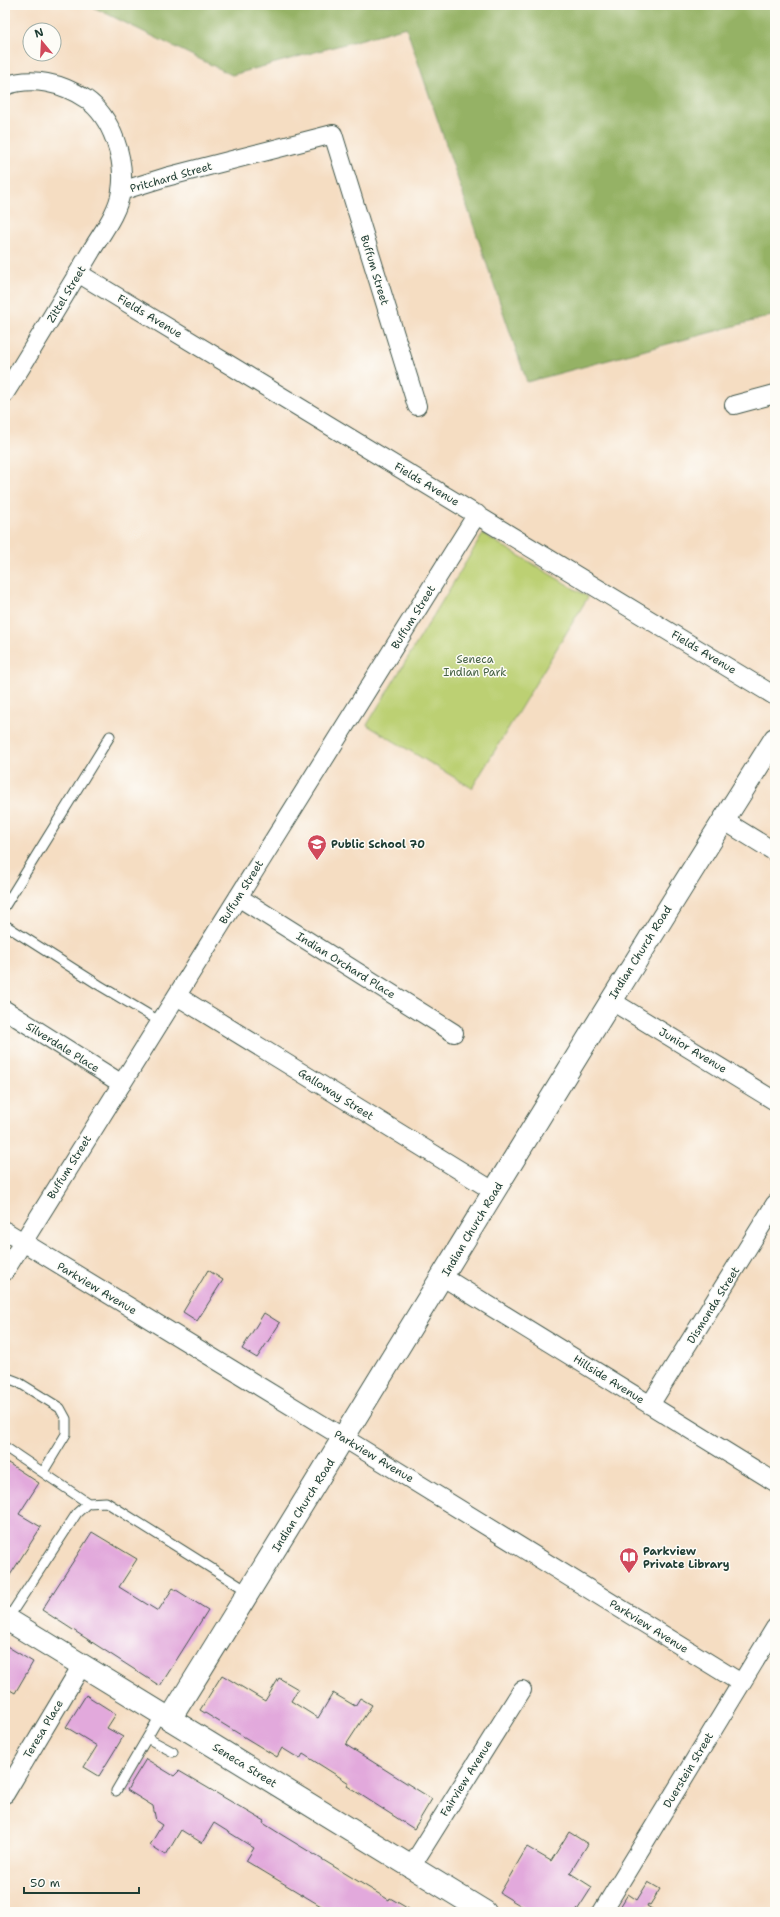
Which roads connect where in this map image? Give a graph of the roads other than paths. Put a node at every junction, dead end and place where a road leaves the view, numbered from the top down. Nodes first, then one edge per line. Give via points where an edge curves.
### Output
1 (5, 86) edge
2 (333, 134) joint
3 (121, 192) junction
4 (78, 273) junction
5 (5, 393) edge
6 (775, 394) edge
7 (734, 405) dead end
8 (417, 406) dead end
9 (477, 514) junction
10 (775, 696) edge
11 (110, 736) dead end
12 (775, 739) edge
13 (723, 820) junction
14 (775, 852) edge
15 (238, 897) junction
16 (5, 906) edge
17 (5, 925) edge
18 (177, 996) junction
19 (610, 1000) junction
20 (5, 1010) edge
21 (161, 1022) junction
22 (454, 1033) dead end
23 (122, 1084) junction
24 (775, 1101) edge
25 (495, 1192) junction
26 (775, 1204) edge
27 (5, 1232) edge
28 (22, 1242) junction
29 (5, 1271) edge
30 (443, 1277) junction
31 (5, 1377) edge
32 (650, 1405) junction
33 (344, 1438) junction
34 (5, 1447) edge
35 (43, 1472) junction
36 (775, 1482) edge
37 (88, 1503) junction
38 (249, 1592) junction
39 (6, 1619) edge
40 (775, 1628) edge
41 (82, 1665) junction
42 (741, 1683) junction
43 (522, 1690) dead end
44 (166, 1716) junction
45 (147, 1738) junction
46 (173, 1752) dead end
47 (116, 1791) dead end
48 (5, 1794) edge
49 (411, 1867) junction
50 (486, 1912) edge
51 (602, 1912) edge

1 - 3 street, Pritchard Street via 27,81 46,82 76,93 92,103 111,130 119,148
2 - 3 street, Pritchard Street via 166,177
2 - 8 street, Buffum Street
3 - 4 street, Zittel Street via 115,210
4 - 5 street, Zittel Street
4 - 9 street, Fields Avenue
6 - 7 street
9 - 10 street, Fields Avenue
9 - 15 street, Buffum Street
11 - 16 lane
12 - 13 street, Indian Church Road
13 - 14 street
13 - 19 street, Indian Church Road
15 - 18 street, Buffum Street
15 - 22 street, Indian Orchard Place
17 - 21 lane
18 - 21 street, Buffum Street
18 - 25 street, Galloway Street
19 - 24 street, Junior Avenue
19 - 25 street, Indian Church Road
20 - 23 street, Silverdale Place
21 - 23 street, Buffum Street
23 - 28 street, Buffum Street
25 - 30 street, Indian Church Road
26 - 32 street, Dismonda Street
27 - 28 street, Parkview Avenue
28 - 29 street, Buffum Street
28 - 33 street, Parkview Avenue
30 - 32 street, Hillside Avenue
30 - 33 street, Indian Church Road
31 - 35 lane via 18,1382 60,1408 66,1420 66,1434
32 - 36 street, Hillside Avenue
33 - 38 street, Indian Church Road
33 - 42 street, Parkview Avenue
34 - 35 lane
35 - 37 lane
37 - 38 lane via 106,1502
37 - 39 lane via 77,1513
38 - 44 street, Indian Church Road
39 - 41 street, Seneca Street
40 - 42 street, Duerstein Street
41 - 44 street, Seneca Street
41 - 48 street, Teresa Place
42 - 51 street, Duerstein Street
43 - 49 street, Fairview Avenue
44 - 45 lane
44 - 49 street, Seneca Street
45 - 46 lane
45 - 47 lane
49 - 50 street, Seneca Street

